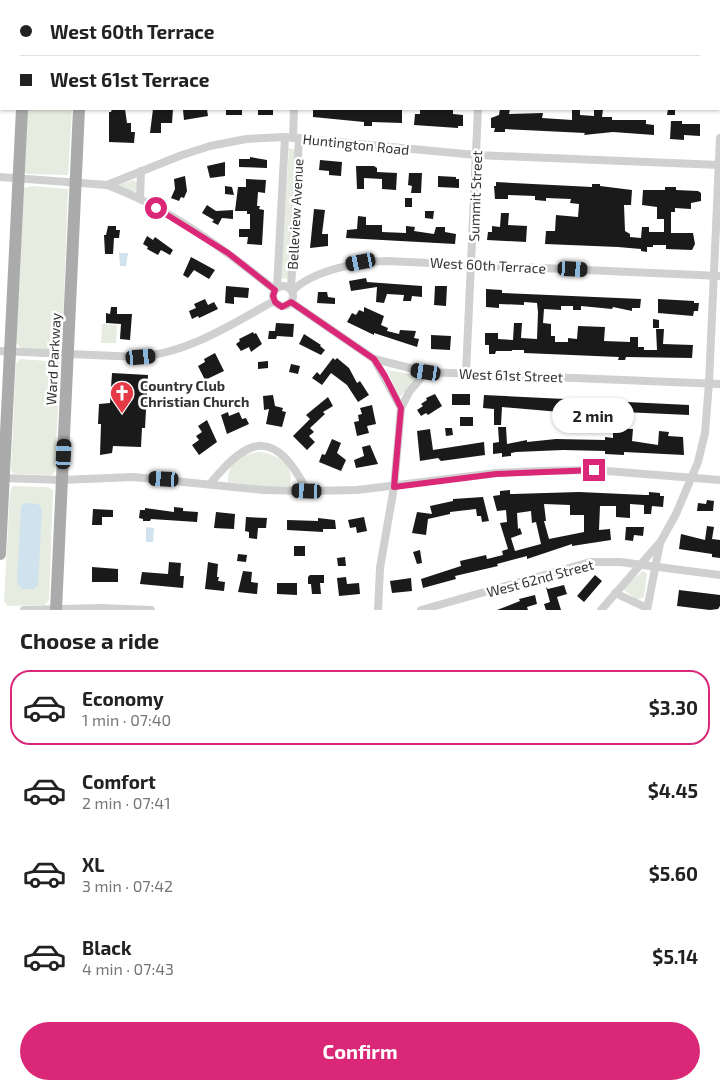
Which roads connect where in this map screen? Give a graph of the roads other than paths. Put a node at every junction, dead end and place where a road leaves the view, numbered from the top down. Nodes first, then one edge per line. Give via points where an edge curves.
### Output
1 (22, 110) edge
2 (79, 110) edge
3 (294, 110) edge
4 (478, 110) edge
5 (292, 138) junction
6 (720, 138) edge
7 (476, 155) junction
8 (719, 164) edge
9 (141, 171) junction
10 (0, 177) edge
11 (19, 178) junction
12 (76, 181) junction
13 (107, 185) junction
14 (140, 198) junction
15 (472, 265) junction
16 (717, 276) edge
17 (276, 289) junction
18 (291, 290) junction
19 (274, 301) junction
20 (291, 302) junction
21 (5, 351) edge
22 (68, 354) junction
23 (374, 359) junction
24 (426, 372) junction
25 (466, 373) junction
26 (710, 383) junction
27 (720, 384) edge
28 (401, 408) junction
29 (2, 478) edge
30 (692, 478) junction
31 (62, 480) junction
32 (720, 480) edge
33 (210, 484) junction
34 (394, 487) junction
35 (307, 491) junction
36 (660, 542) junction
37 (0, 554) edge
38 (639, 565) junction
39 (654, 567) junction
40 (720, 575) edge
41 (615, 593) junction
42 (647, 609) edge
43 (24, 610) edge
44 (56, 610) edge
45 (150, 610) edge
46 (378, 610) edge
47 (421, 610) edge
48 (601, 610) edge

1 - 11 main road
2 - 12 main road, Ward Parkway
3 - 5 street, Belleview Avenue
4 - 7 street, Summit Street
5 - 7 street, Huntington Road
5 - 9 street, Huntington Road via 246,139 210,146
5 - 17 street, Belleview Avenue
5 - 18 street, Belleview Avenue
6 - 8 street
7 - 8 street, Huntington Road
7 - 15 street, Summit Street
8 - 16 street
9 - 13 street, Huntington Road
9 - 14 street
10 - 11 street, Huntington Road
11 - 12 street, Huntington Road
11 - 21 main road
12 - 13 street, Huntington Road
12 - 22 main road, Ward Parkway
13 - 14 street
14 - 17 street via 228,253
15 - 16 street, West 60th Terrace
15 - 18 street, West 60th Terrace via 361,262 330,271
15 - 25 street, Summit Street
16 - 26 street
17 - 18 street via 284,286
17 - 19 street
18 - 20 street
19 - 20 street via 282,307
19 - 22 street via 176,351 139,357
20 - 23 street, West 61st Street
21 - 22 street
21 - 29 main road
22 - 31 main road, Ward Parkway
23 - 24 street, West 61st Street
23 - 28 street
24 - 25 street, West 61st Street
24 - 28 street via 409,392
25 - 26 street, West 61st Street
26 - 27 street, West 61st Street
26 - 30 street via 705,434
28 - 34 street
29 - 31 street
29 - 37 main road
30 - 32 street
30 - 34 street via 594,470 541,471
30 - 36 street
31 - 33 street via 133,477
31 - 44 main road, Ward Parkway
33 - 35 street
33 - 35 street via 239,453 261,446 283,454
34 - 35 street
34 - 46 street via 380,568
36 - 38 street
36 - 39 street
38 - 39 street, West 62nd Street
38 - 41 street
38 - 47 street, West 62nd Street via 604,562 577,565
39 - 40 street, West 62nd Street
39 - 42 street
41 - 42 street
41 - 48 street
43 - 44 street
44 - 45 street

